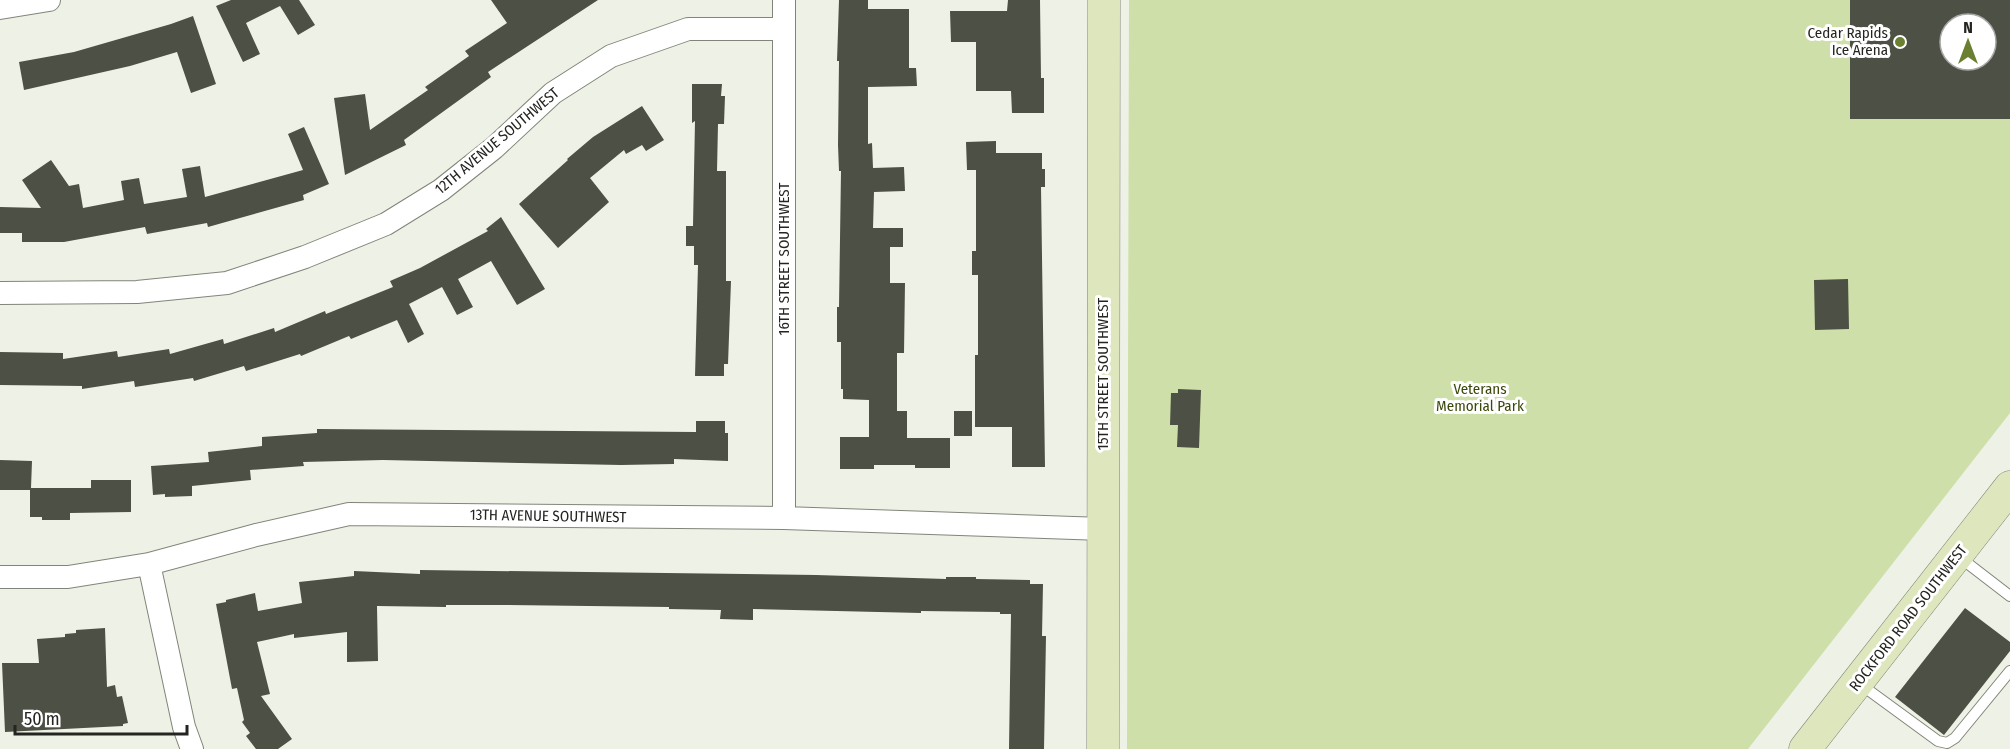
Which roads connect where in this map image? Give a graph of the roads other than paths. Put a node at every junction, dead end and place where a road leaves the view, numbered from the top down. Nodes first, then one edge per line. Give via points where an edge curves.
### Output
1 (49, 0) edge
2 (784, 0) edge
3 (1104, 0) edge
4 (0, 8) edge
5 (784, 29) junction
6 (0, 293) edge
7 (2010, 487) edge
8 (784, 518) junction
9 (1103, 529) junction
10 (1957, 555) junction
11 (149, 564) junction
12 (0, 577) edge
13 (2010, 596) edge
14 (2010, 671) edge
15 (1858, 682) junction
16 (192, 749) edge
17 (1103, 749) edge
18 (1805, 749) edge

1 - 4 street
2 - 5 street, 16TH STREET SOUTHWEST
3 - 9 street, 15TH STREET SOUTHWEST
5 - 6 street, 12TH AVENUE SOUTHWEST via 688,29 611,56 553,93 441,190 386,224 305,257 227,283 136,292
5 - 8 street, 16TH STREET SOUTHWEST
7 - 10 street, ROCKFORD ROAD SOUTHWEST
8 - 9 street, 13TH AVENUE SOUTHWEST
8 - 11 street, 13TH AVENUE SOUTHWEST via 349,514
9 - 17 street, 15TH STREET SOUTHWEST
10 - 13 lane
10 - 15 street, ROCKFORD ROAD SOUTHWEST
11 - 12 street, 13TH AVENUE SOUTHWEST via 68,577
11 - 16 street
14 - 15 lane via 1955,738 1947,742 1938,741
15 - 18 street, ROCKFORD ROAD SOUTHWEST

